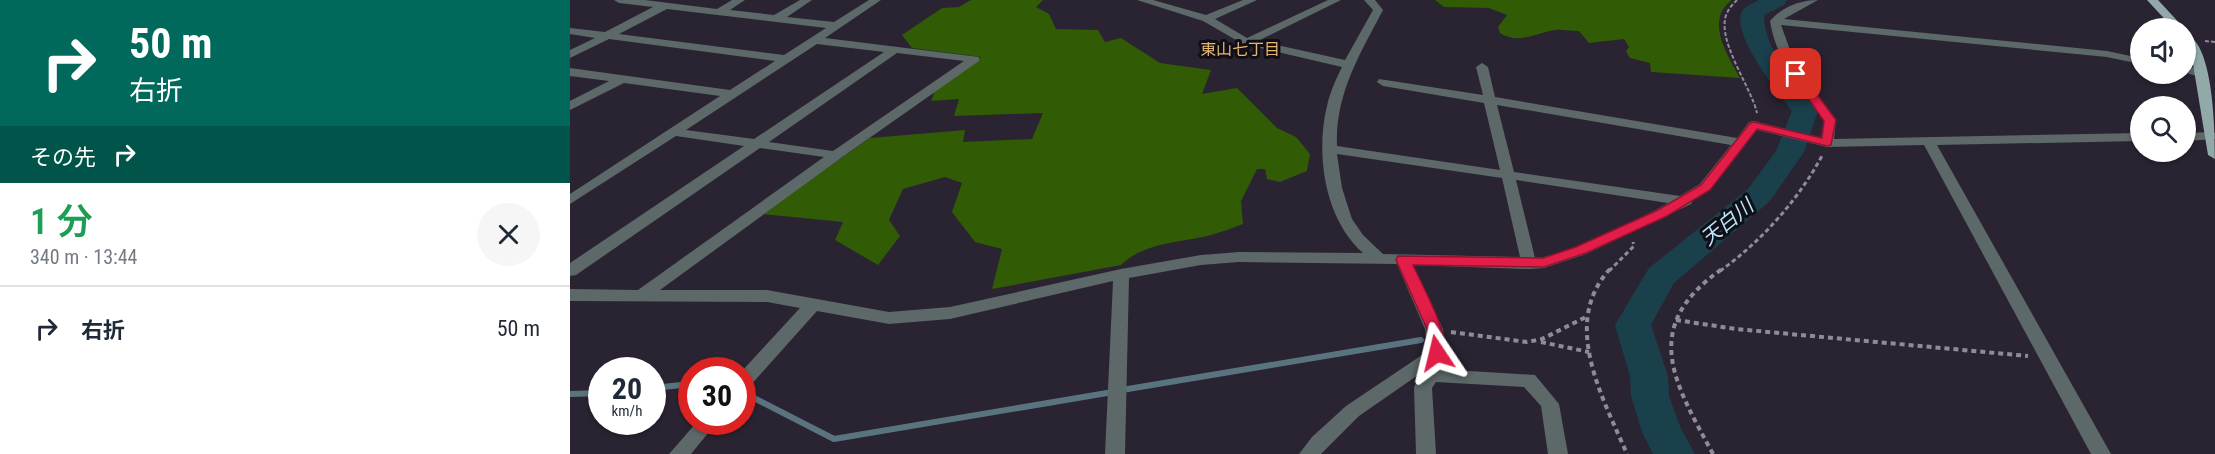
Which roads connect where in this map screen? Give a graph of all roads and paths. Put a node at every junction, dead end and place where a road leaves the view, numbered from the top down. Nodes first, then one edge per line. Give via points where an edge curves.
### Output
1 (619, 0) edge
2 (740, 0) edge
3 (807, 0) edge
4 (876, 0) edge
5 (1143, 0) edge
6 (1171, 0) edge
7 (1252, 0) edge
8 (1336, 0) edge
9 (1369, 0) edge
10 (1737, 0) edge
11 (1814, 0) edge
12 (2152, 0) edge
13 (669, 3) edge
14 (1159, 5) junction
15 (718, 12) junction
16 (2169, 18) edge
17 (776, 19) junction
18 (1207, 19) junction
19 (1775, 21) junction
20 (836, 26) junction
21 (570, 32) edge
22 (606, 36) junction
23 (814, 40) junction
24 (1247, 42) junction
25 (896, 49) junction
26 (2196, 51) edge
27 (570, 55) edge
28 (787, 58) junction
29 (2130, 59) edge
30 (1350, 65) junction
31 (1482, 67) dead end
32 (570, 72) edge
33 (2196, 72) edge
34 (2201, 73) junction
35 (622, 79) junction
36 (1383, 82) dead end
37 (732, 94) junction
38 (1489, 99) junction
39 (570, 105) edge
40 (1754, 125) junction
41 (674, 132) junction
42 (2196, 136) edge
43 (2212, 136) junction
44 (2130, 137) edge
45 (1928, 140) junction
46 (1741, 143) junction
47 (1827, 143) junction
48 (756, 144) junction
49 (1330, 149) junction
50 (836, 155) junction
51 (2215, 155) edge
52 (1507, 174) junction
53 (570, 200) edge
54 (1686, 201) junction
55 (1620, 231) junction
56 (1380, 260) junction
57 (1403, 260) junction
58 (1529, 264) junction
59 (570, 271) edge
60 (1121, 274) junction
61 (570, 295) edge
62 (642, 295) junction
63 (813, 304) junction
64 (1586, 317) junction
65 (1676, 320) junction
66 (1434, 329) junction
67 (1539, 341) junction
68 (1589, 352) junction
69 (2048, 358) junction
70 (756, 367) edge
71 (1429, 370) junction
72 (696, 435) edge
73 (679, 454) edge
74 (1115, 454) edge
75 (1310, 454) edge
76 (1426, 454) edge
77 (1558, 454) edge
78 (1627, 454) edge
79 (1713, 454) edge
80 (2101, 454) edge

1 - 13 street
2 - 15 street
3 - 17 street
4 - 20 street
5 - 14 street
6 - 14 street
7 - 18 street
8 - 24 street
9 - 30 street via 1378,10
10 - 40 path via 1729,7 1724,23 1729,50 1755,98
11 - 19 street
12 - 16 main road
13 - 15 street
13 - 22 street
14 - 18 street
15 - 17 street
17 - 20 street
18 - 24 street
19 - 29 street
19 - 47 street via 1777,38 1786,57 1830,120
20 - 23 street
21 - 22 street
22 - 27 street
22 - 28 street
23 - 25 street
23 - 28 street
24 - 30 street
25 - 48 street
25 - 50 street via 975,59
26 - 34 main road
28 - 37 street
30 - 49 street via 1333,107
31 - 38 street
32 - 35 street
33 - 34 street
34 - 43 main road
35 - 37 street
35 - 39 street
36 - 38 street
37 - 41 street
38 - 46 street
38 - 52 street
40 - 46 street
40 - 47 street
41 - 48 street
41 - 53 street
42 - 43 street
43 - 51 main road
44 - 45 street
45 - 47 street
45 - 69 street
46 - 54 street via 1705,187
47 - 65 path via 1815,171 1798,194 1763,233 1686,300
48 - 50 street
48 - 59 street
49 - 52 street
49 - 56 street via 1343,217 1351,233
50 - 62 street
52 - 54 street
52 - 58 street
54 - 55 street
55 - 58 street via 1581,250
55 - 64 path via 1634,246 1595,289
56 - 57 street
56 - 60 street via 1239,257 1190,261
57 - 58 street
57 - 66 street
60 - 63 street via 950,313 889,318
60 - 74 street
61 - 62 street
62 - 63 street via 767,296
63 - 70 street
64 - 67 path
64 - 68 path
65 - 69 path
65 - 79 path via 1671,355 1676,381
66 - 67 path via 1482,338
66 - 71 street via 1437,353
67 - 68 path
68 - 78 path
69 - 80 street
71 - 75 street via 1406,374 1351,411
71 - 76 street via 1423,387
71 - 77 street via 1529,380 1550,405
72 - 73 street

